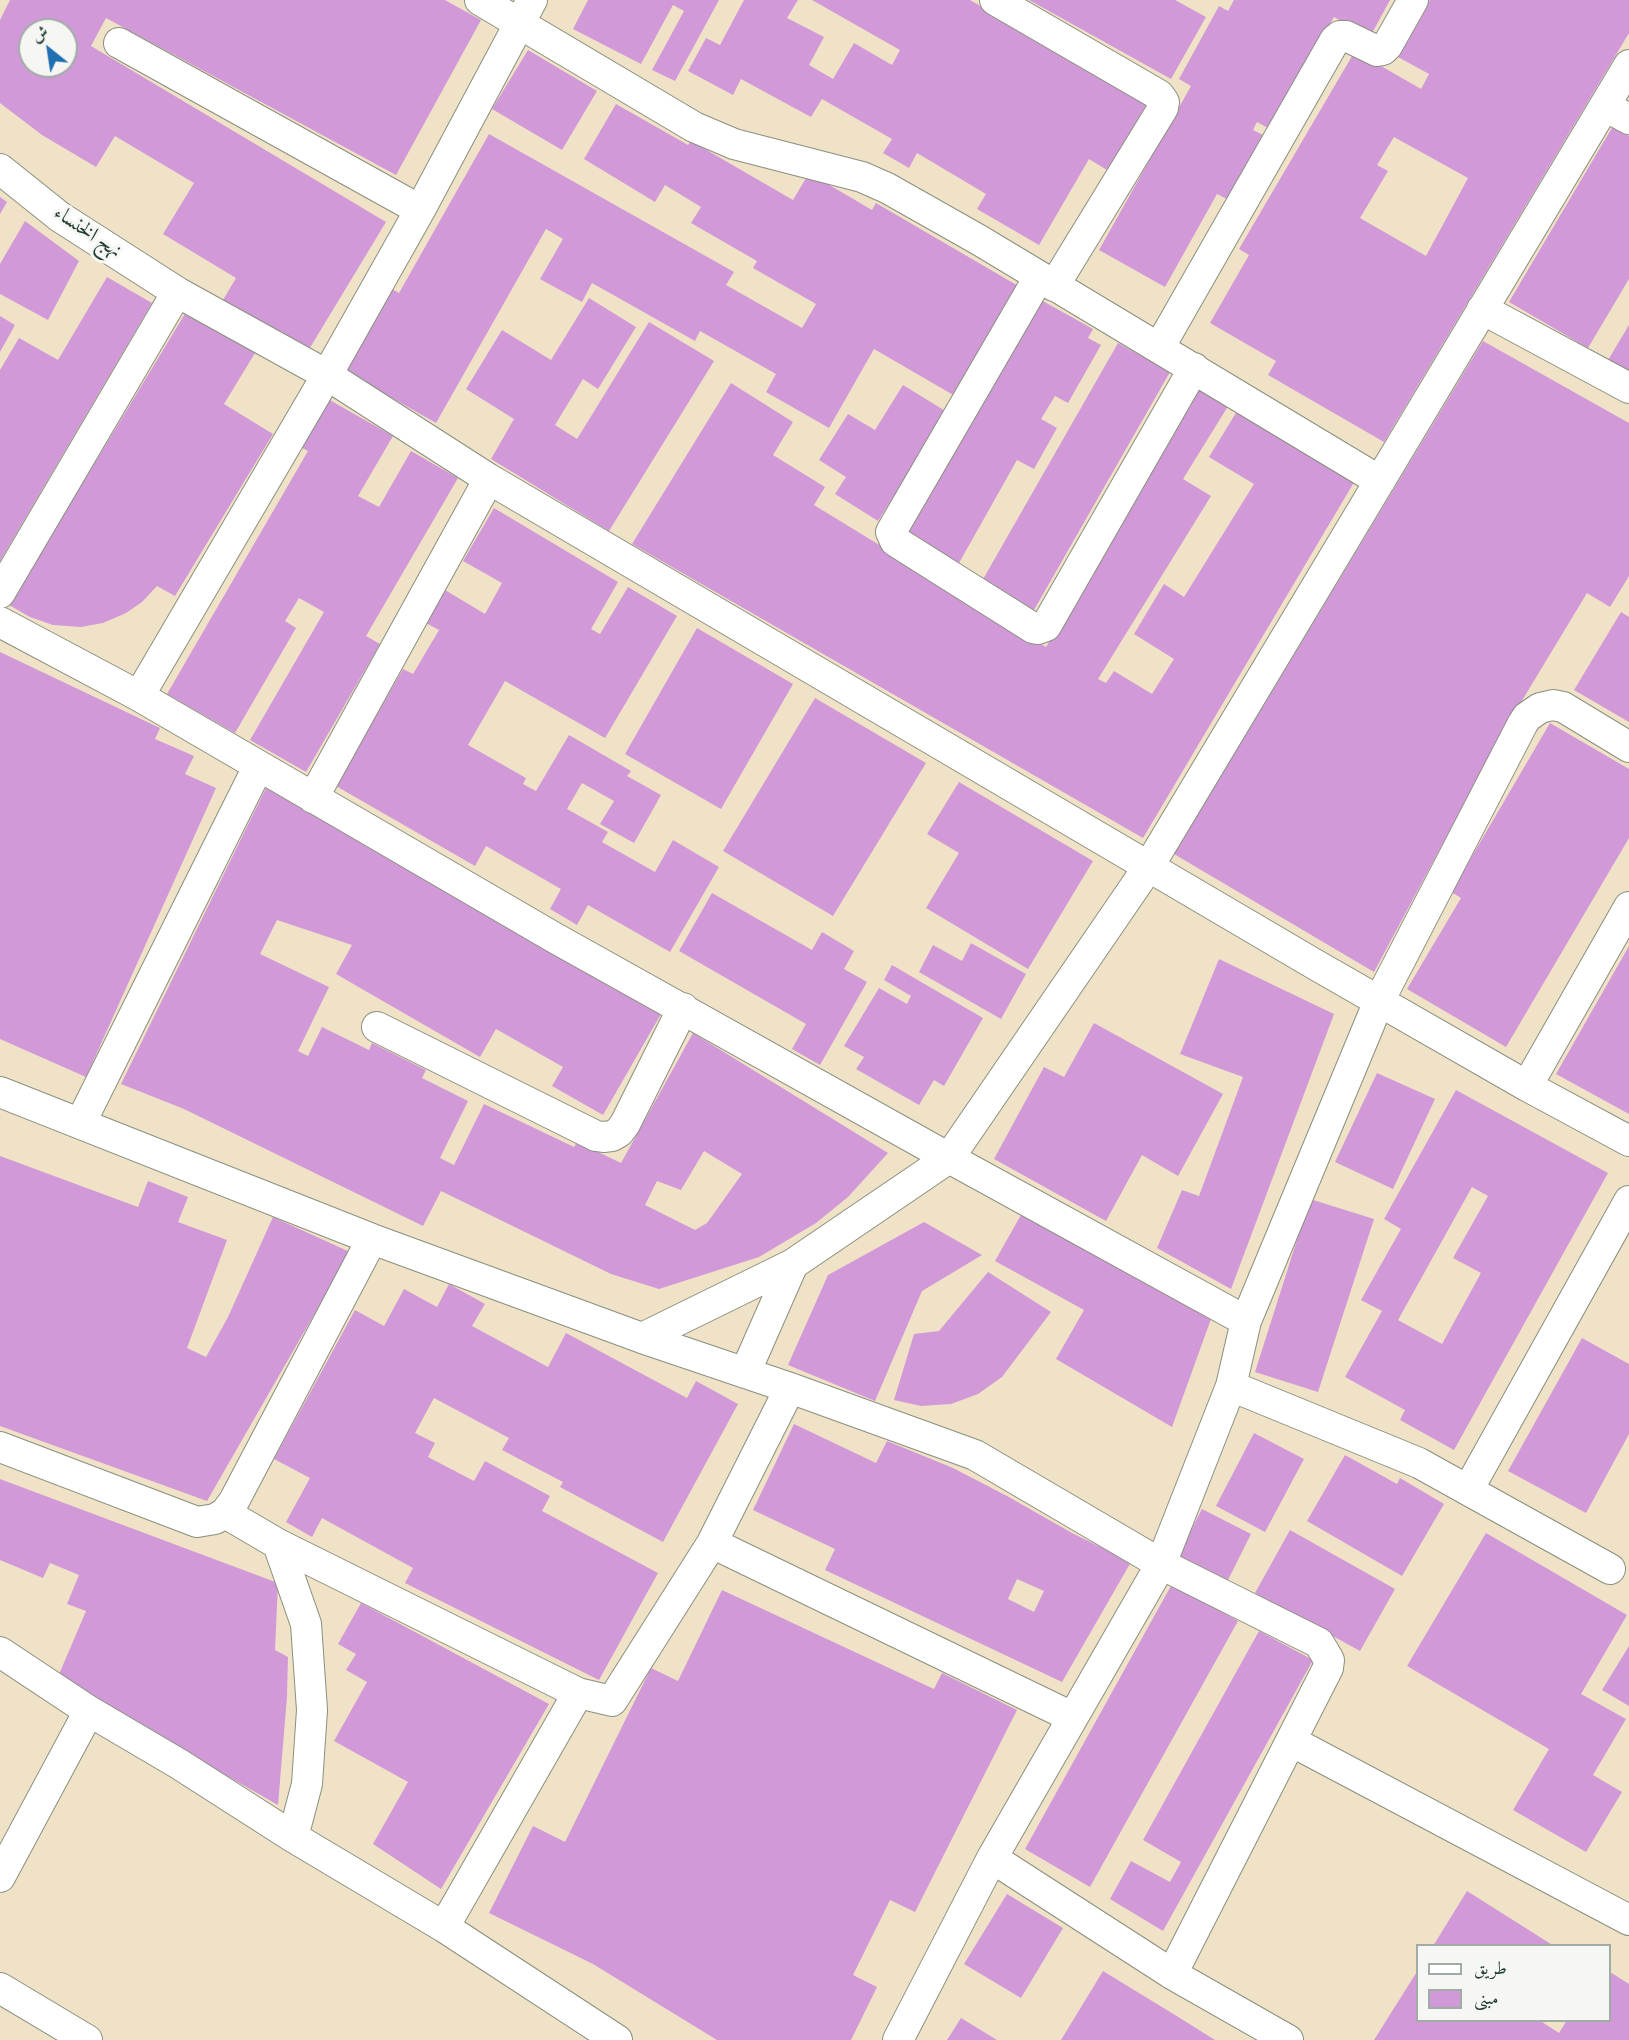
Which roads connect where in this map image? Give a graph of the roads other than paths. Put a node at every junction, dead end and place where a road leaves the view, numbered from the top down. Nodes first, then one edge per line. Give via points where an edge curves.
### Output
1 (480, 0) edge
2 (995, 0) edge
3 (1413, 0) edge
4 (526, 11) edge
5 (119, 43) dead end
6 (1629, 65) edge
7 (1617, 113) edge
8 (0, 169) edge
9 (420, 210) junction
10 (1047, 281) junction
11 (177, 292) junction
12 (1482, 309) junction
13 (1159, 348) junction
14 (1194, 368) junction
15 (327, 375) junction
16 (1629, 388) edge
17 (489, 480) junction
18 (1380, 481) junction
19 (0, 593) edge
20 (0, 622) edge
21 (139, 696) junction
22 (1629, 747) edge
23 (258, 767) junction
24 (313, 798) junction
25 (1149, 866) junction
26 (1629, 908) edge
27 (1379, 1001) junction
28 (683, 1008) junction
29 (377, 1027) dead end
30 (1527, 1086) junction
31 (0, 1092) edge
32 (81, 1122) junction
33 (1629, 1141) edge
34 (950, 1158) junction
35 (1629, 1201) edge
36 (372, 1239) junction
37 (793, 1264) junction
38 (1246, 1321) junction
39 (642, 1338) junction
40 (745, 1372) junction
41 (1231, 1386) junction
42 (790, 1388) junction
43 (0, 1448) edge
44 (1468, 1490) junction
45 (225, 1513) junction
46 (712, 1543) junction
47 (278, 1544) junction
48 (1161, 1564) junction
49 (1610, 1569) dead end
50 (0, 1652) edge
51 (578, 1693) junction
52 (89, 1711) junction
53 (1072, 1718) junction
54 (1291, 1741) junction
55 (293, 1837) junction
56 (992, 1858) junction
57 (0, 1877) edge
58 (1629, 1920) edge
59 (444, 1927) junction
60 (1172, 1974) junction
61 (0, 1988) edge
62 (87, 2040) edge
63 (617, 2040) edge
64 (898, 2040) edge
65 (1288, 2040) edge

1 - 4 street
2 - 10 street via 1159,94 1164,102
3 - 13 street via 1383,50 1377,51 1346,36 1335,40
4 - 9 street
4 - 10 street via 694,127 734,144 862,177
5 - 9 street
6 - 7 street
7 - 12 street
8 - 11 street, نهج الخنساء via 60,217
9 - 15 street
10 - 13 street
10 - 14 street via 891,532 895,541 1033,628 1046,626
11 - 15 street, نهج الخنساء
11 - 19 street
12 - 16 street
12 - 18 street
13 - 14 street
14 - 18 street
15 - 17 street, نهج الخنساء
15 - 21 street
17 - 24 street
17 - 25 street, نهج الخنساء
18 - 25 street
20 - 21 street
21 - 23 street
22 - 27 street via 1563,707 1540,708 1527,717
23 - 24 street
23 - 32 street
24 - 28 street
25 - 27 street, نهج الخنساء
25 - 34 street
26 - 30 street
27 - 30 street, نهج الخنساء
27 - 38 street
28 - 29 street via 625,1124 619,1132 603,1137
28 - 34 street
30 - 33 street, نهج الخنساء
31 - 32 street
32 - 36 street
34 - 37 street
34 - 38 street
35 - 44 street
36 - 39 street
36 - 45 street
37 - 39 street
37 - 40 street
38 - 41 street
39 - 40 street
40 - 42 street
41 - 44 street via 1419,1463
41 - 48 street
42 - 46 street
42 - 48 street via 975,1455
43 - 45 street via 197,1522 210,1521
44 - 49 street
45 - 47 street
46 - 51 street via 612,1701
46 - 53 street
47 - 51 street
47 - 55 street via 306,1624 312,1710 307,1784
48 - 53 street
48 - 54 street via 1320,1643 1329,1660 1328,1668
50 - 52 street
51 - 59 street
52 - 55 street
52 - 57 street
53 - 56 street
54 - 58 street
54 - 60 street
55 - 59 street
56 - 60 street
56 - 64 street
59 - 63 street
60 - 65 street
61 - 62 street

